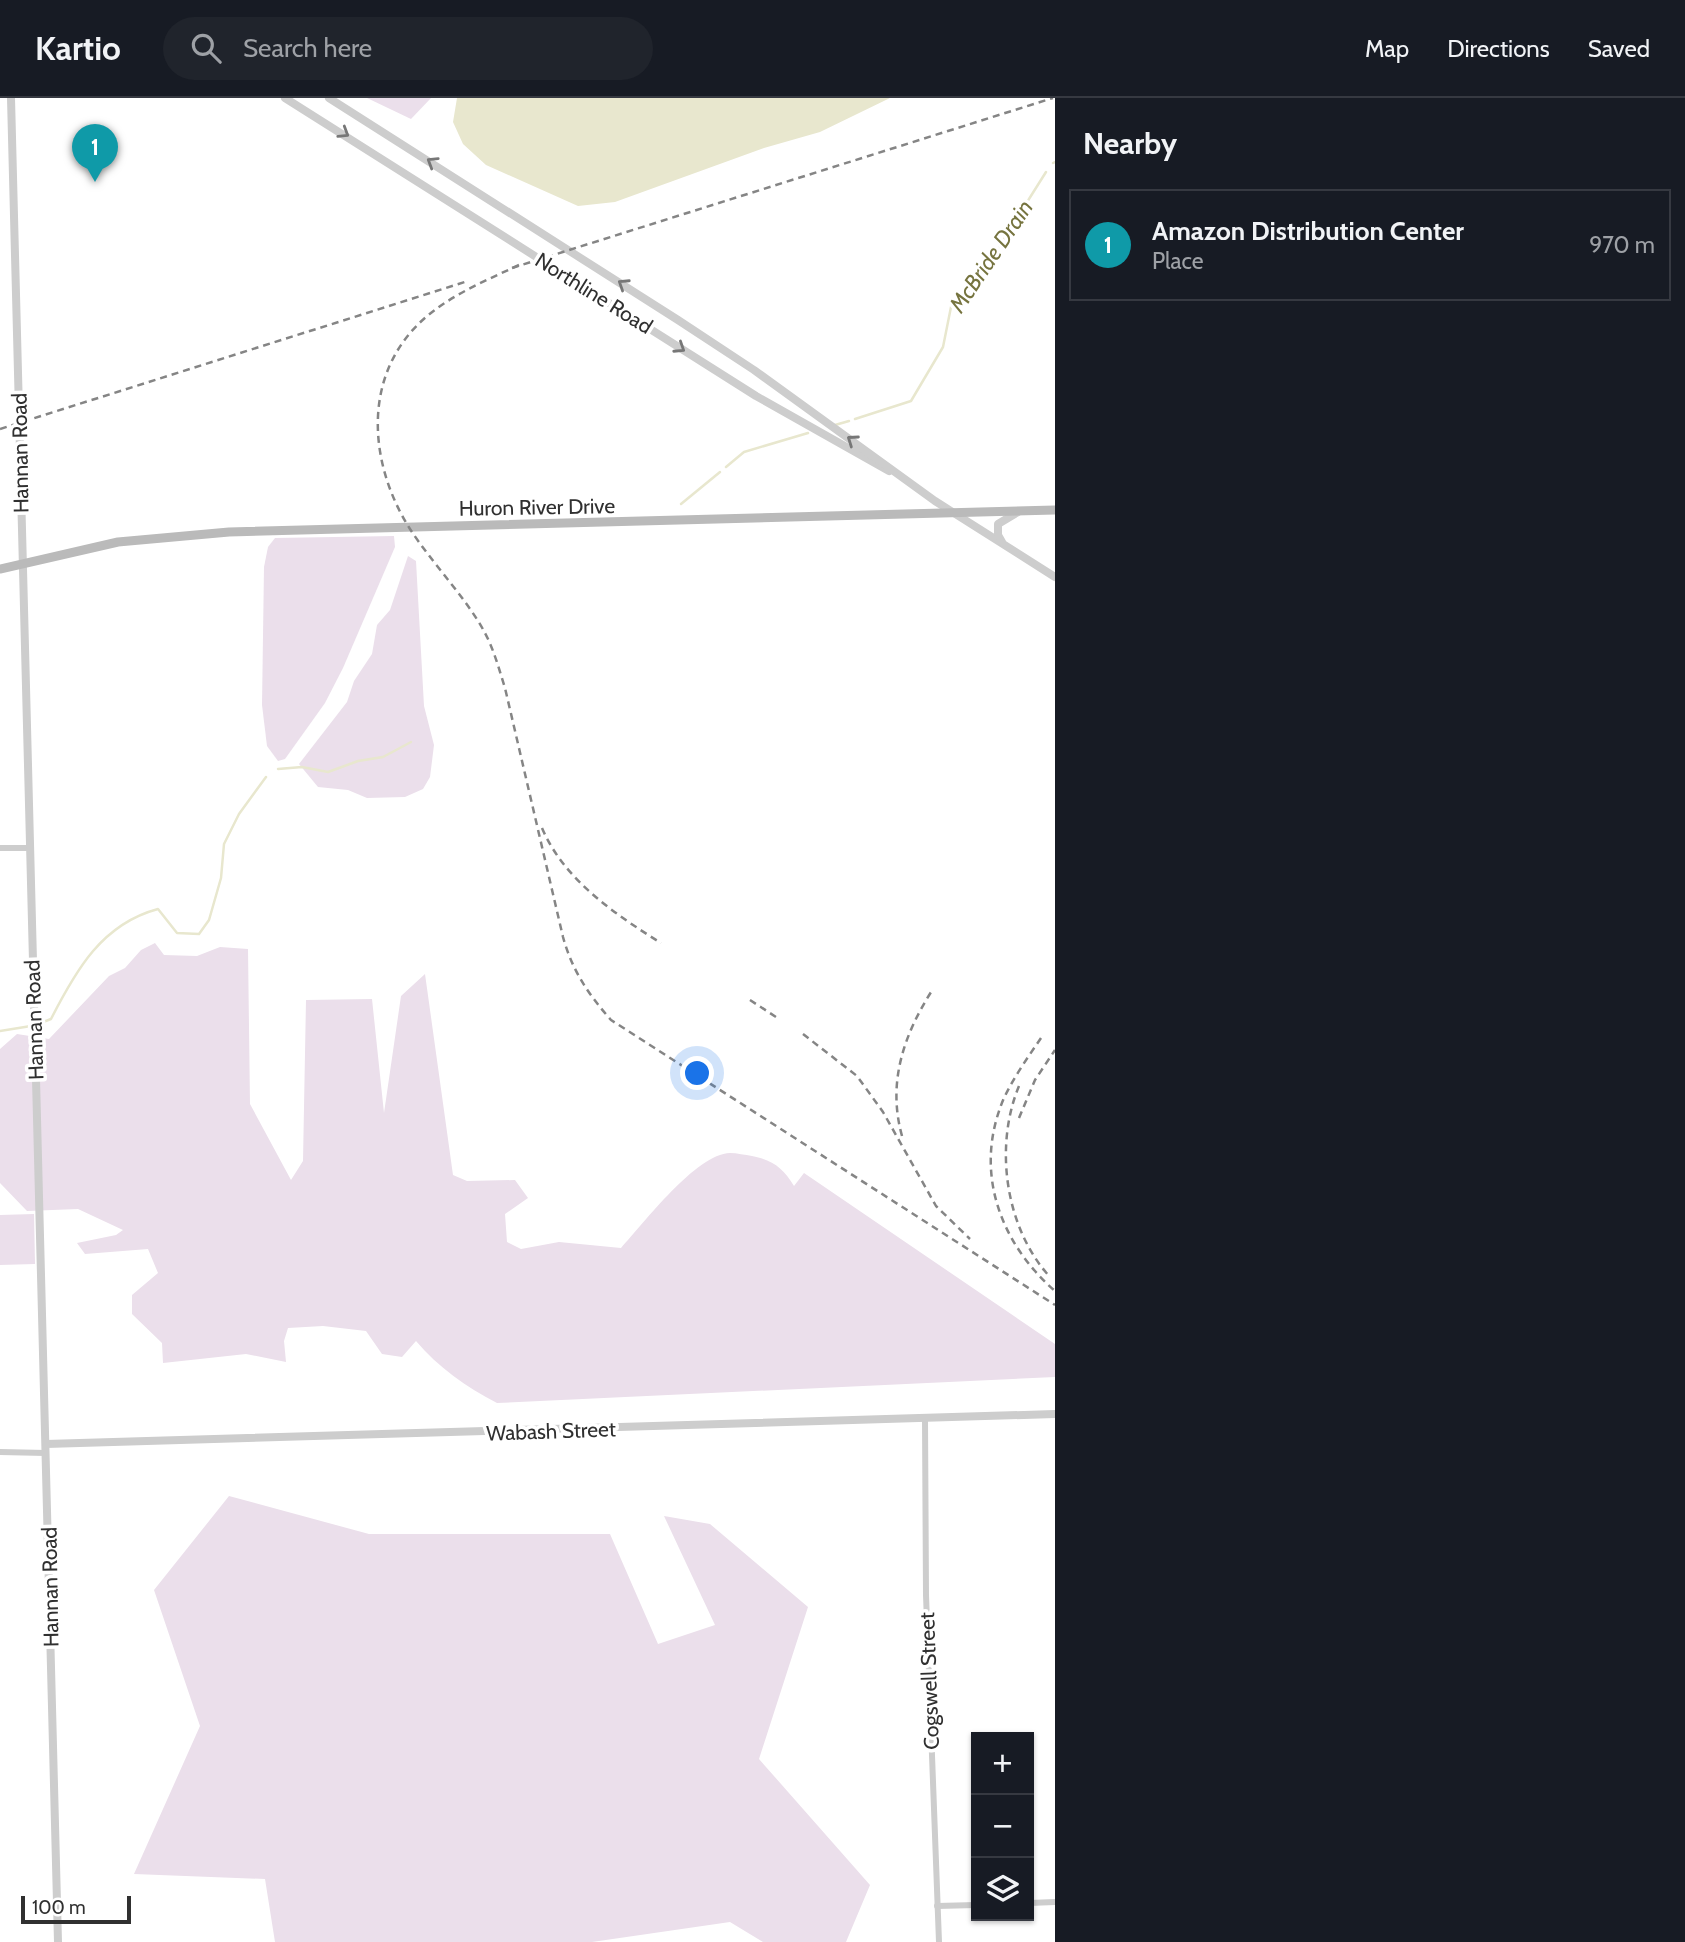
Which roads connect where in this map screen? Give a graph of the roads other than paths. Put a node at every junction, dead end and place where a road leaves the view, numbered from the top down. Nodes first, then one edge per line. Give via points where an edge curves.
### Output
1 (11, 98) edge
2 (285, 98) edge
3 (329, 98) edge
4 (908, 479) junction
5 (1055, 510) edge
6 (1020, 511) junction
7 (954, 513) junction
8 (1004, 545) junction
9 (23, 562) junction
10 (0, 569) edge
11 (1055, 577) edge
12 (0, 848) edge
13 (30, 848) junction
14 (1055, 1414) edge
15 (925, 1419) junction
16 (46, 1449) junction
17 (0, 1452) edge
18 (1055, 1902) edge
19 (1034, 1903) edge
20 (971, 1905) edge
21 (937, 1906) junction
22 (58, 1942) edge
23 (939, 1942) edge

1 - 9 street, Hannan Road
2 -> 4 street, Northline Road via 756,396
4 -> 3 street, Northline Road via 657,306
4 - 7 street, Northline Road
5 - 6 main road, Huron River Drive
6 - 7 main road, Huron River Drive
6 - 8 street via 998,524
7 - 8 street, Northline Road
7 - 9 main road, Huron River Drive via 229,532 118,542
8 - 11 street, Northline Road
9 - 10 main road, Huron River Drive
9 - 13 street, Hannan Road
12 - 13 street
13 - 16 street, Hannan Road
14 - 15 street, Wabash Street
15 - 16 street, Wabash Street
15 - 21 street, Cogswell Street
16 - 17 street, Wabash Street
16 - 22 street, Hannan Road
18 - 19 street
20 - 21 street
21 - 23 street, Cogswell Street

